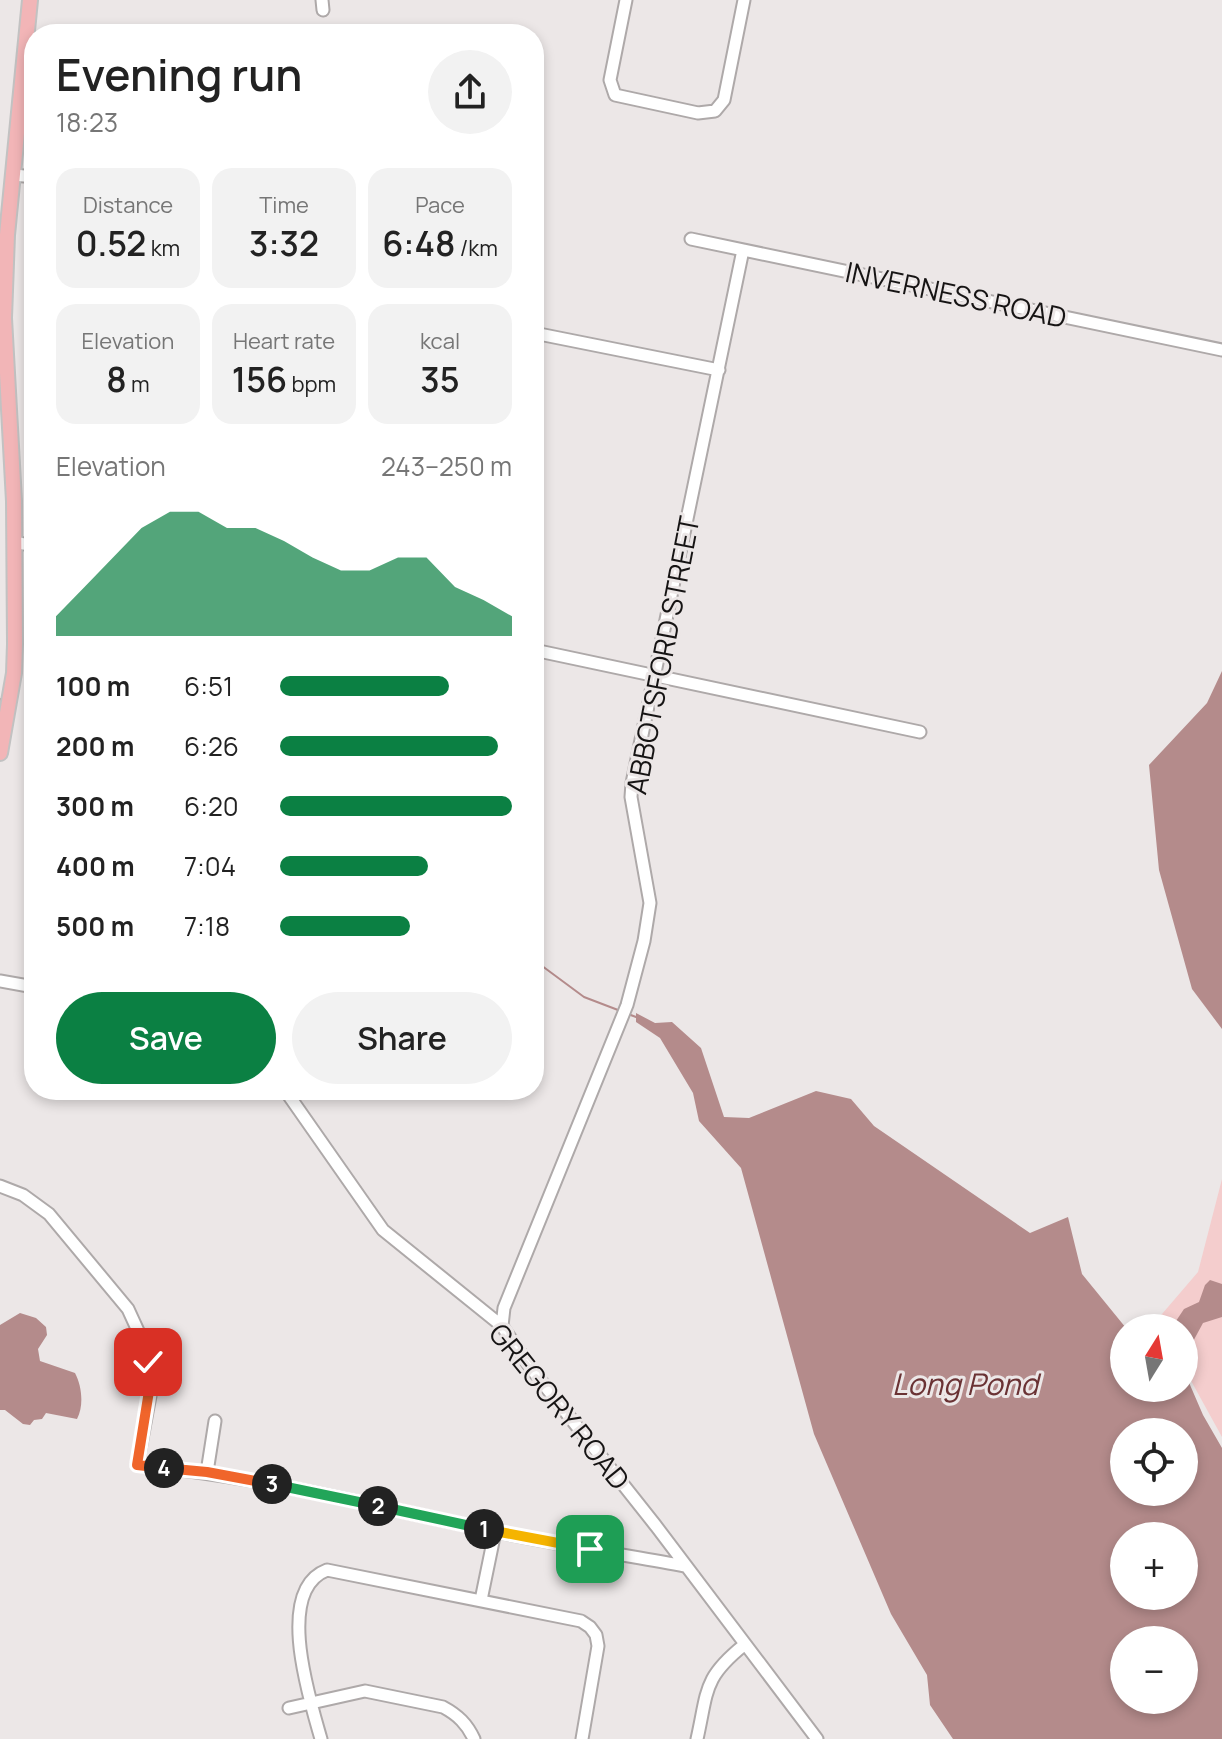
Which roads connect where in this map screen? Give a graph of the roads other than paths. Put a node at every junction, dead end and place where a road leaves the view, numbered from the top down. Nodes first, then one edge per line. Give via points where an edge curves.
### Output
1 (30, 0) edge
2 (626, 0) edge
3 (744, 0) edge
4 (28, 24) edge
5 (24, 66) edge
6 (14, 175) junction
7 (24, 176) edge
8 (691, 239) dead end
9 (4, 240) edge
10 (743, 250) junction
11 (544, 335) edge
12 (1222, 350) edge
13 (719, 370) junction
14 (14, 542) junction
15 (24, 544) edge
16 (544, 652) edge
17 (656, 676) junction
18 (920, 732) dead end
19 (0, 753) edge
20 (0, 981) edge
21 (24, 985) edge
22 (292, 1100) edge
23 (0, 1186) edge
24 (502, 1326) junction
25 (215, 1421) dead end
26 (207, 1472) junction
27 (495, 1532) junction
28 (685, 1566) junction
29 (481, 1600) junction
30 (744, 1645) junction
31 (311, 1703) junction
32 (289, 1708) dead end
33 (700, 1738) edge
34 (321, 1739) edge
35 (474, 1739) edge
36 (582, 1739) edge
37 (817, 1739) edge

1 - 4 main road
2 - 3 street via 610,80 615,95 698,113 715,111 724,100
5 - 6 main road
6 - 7 street
6 - 9 main road
8 - 10 street, INVERNESS ROAD
9 - 14 main road
10 - 12 street, INVERNESS ROAD
10 - 13 street, ABBOTSFORD STREET
11 - 13 street
13 - 17 street, ABBOTSFORD STREET
14 - 15 street
14 - 19 main road via 14,673
16 - 17 street
17 - 18 street
17 - 24 street, ABBOTSFORD STREET via 631,797 650,903 644,941 627,1005 508,1296
20 - 21 street
22 - 24 street, GREGORY ROAD via 383,1230
23 - 26 street via 49,1214 128,1309 148,1362 150,1396 137,1465
24 - 28 street, GREGORY ROAD
25 - 26 street
26 - 27 street
27 - 28 street
27 - 29 street
28 - 30 street, GREGORY ROAD
29 - 31 street via 337,1570 319,1573 306,1590 298,1639
29 - 36 street via 581,1621 593,1631 598,1646
30 - 33 street via 710,1679
30 - 37 street, GREGORY ROAD
31 - 32 street
31 - 34 street
31 - 35 street via 365,1691 443,1707 455,1713

